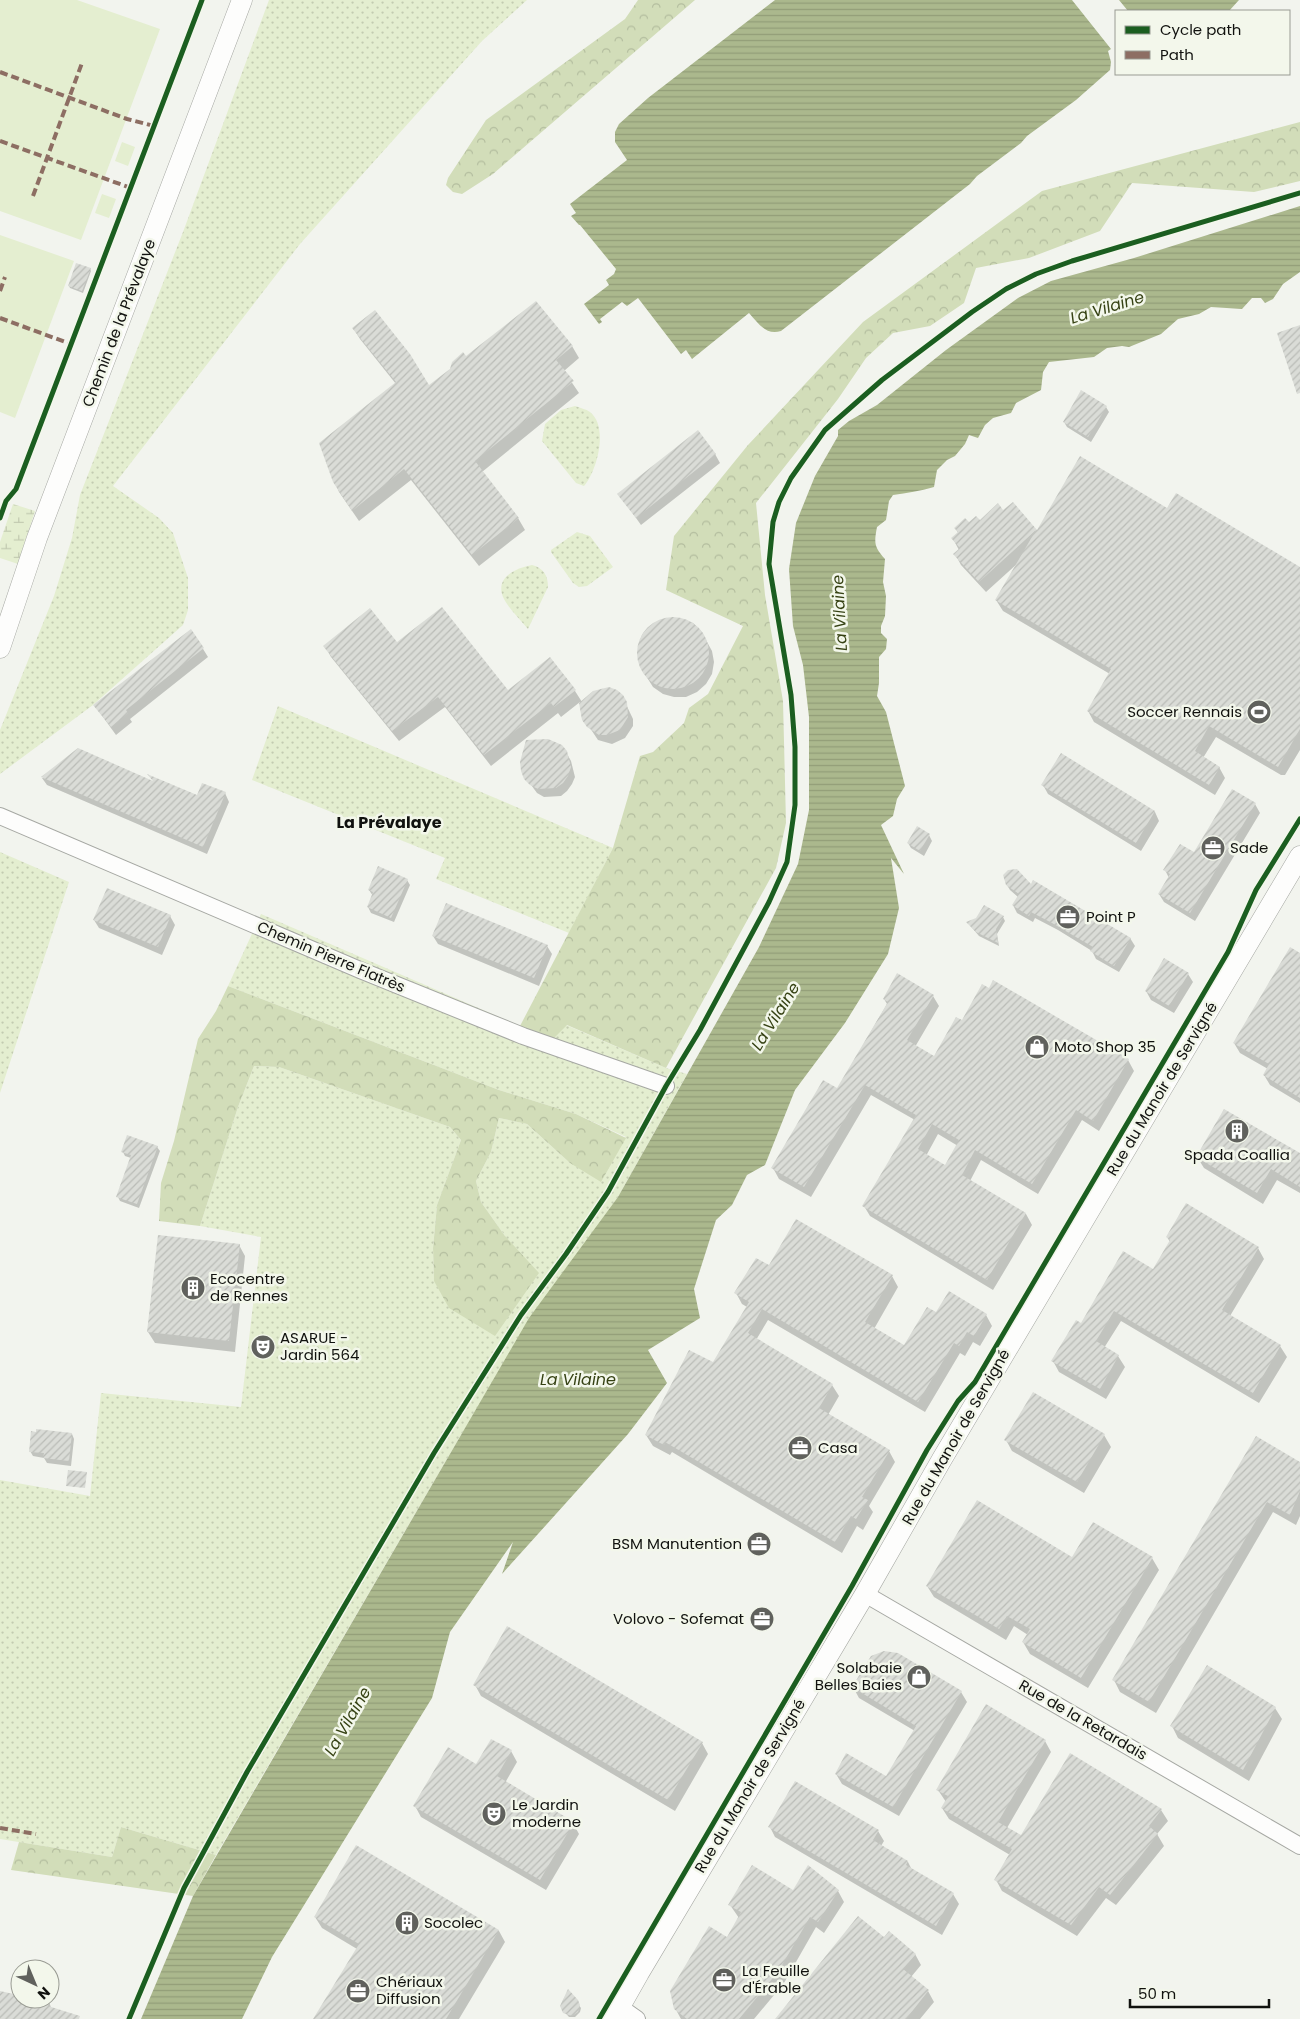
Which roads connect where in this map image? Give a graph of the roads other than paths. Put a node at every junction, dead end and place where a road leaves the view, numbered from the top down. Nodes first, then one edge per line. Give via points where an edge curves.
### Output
1 (242, 0) edge
2 (0, 648) edge
3 (0, 816) edge
4 (1300, 856) edge
5 (666, 1086) dead end
6 (866, 1594) junction
7 (1300, 1846) edge
8 (617, 2013) edge
9 (637, 2019) edge

1 - 2 street, Chemin de la Prévalaye via 37,538
3 - 5 street, Chemin Pierre Flatrès via 360,970 523,1036
4 - 6 street, Rue du Manoir de Servigné via 942,1459
6 - 7 street, Rue de la Retardais
6 - 8 street, Rue du Manoir de Servigné
8 - 9 street

